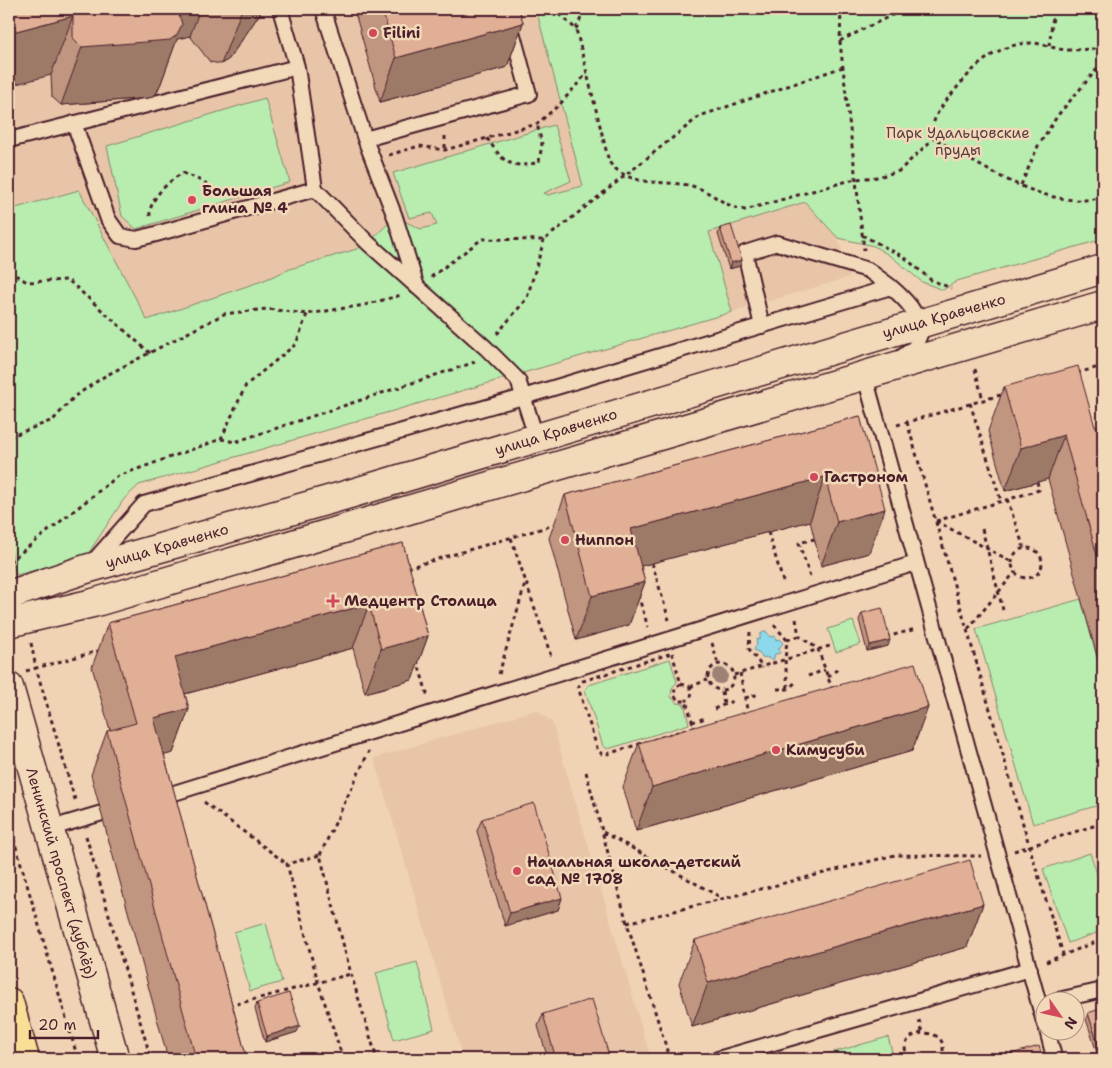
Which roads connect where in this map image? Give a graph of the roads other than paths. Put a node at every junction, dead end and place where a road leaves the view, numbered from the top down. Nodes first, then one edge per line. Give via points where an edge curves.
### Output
1 (280, 9) edge
2 (323, 9) edge
3 (506, 9) edge
4 (297, 67) junction
5 (74, 123) junction
6 (365, 139) junction
7 (9, 140) edge
8 (315, 189) junction
9 (1103, 269) edge
10 (418, 287) junction
11 (891, 288) junction
12 (1102, 311) edge
13 (920, 323) junction
14 (762, 326) junction
15 (1007, 333) junction
16 (864, 377) junction
17 (828, 388) junction
18 (523, 397) junction
19 (536, 438) junction
20 (916, 563) junction
21 (86, 569) junction
22 (9, 596) edge
23 (9, 623) edge
24 (13, 680) edge
25 (149, 801) edge
26 (102, 813) dead end
27 (48, 828) junction
28 (1030, 969) junction
29 (1037, 990) edge
30 (1103, 990) edge
31 (1084, 994) edge
32 (9, 1002) edge
33 (1050, 1040) edge
34 (25, 1059) edge
35 (115, 1059) edge
36 (718, 1059) edge
37 (1048, 1059) edge

1 - 4 lane
2 - 6 lane
3 - 6 lane via 530,94
4 - 5 lane
4 - 8 lane
5 - 7 lane
5 - 8 lane via 108,219 120,236 136,239
6 - 10 lane
8 - 10 lane via 368,243
9 - 13 street, улица Кравченко
9 - 15 street via 1017,306 1006,318
10 - 18 lane via 518,380
11 - 13 lane via 906,300
11 - 14 lane
11 - 14 lane via 868,270 777,243 745,253
12 - 15 street
13 - 17 lane via 920,340 904,356
13 - 19 street, улица Кравченко
14 - 18 lane
15 - 16 street
16 - 17 street
16 - 20 lane
17 - 23 street via 93,604
18 - 19 lane
18 - 21 lane via 144,504
19 - 21 street, улица Кравченко
20 - 25 lane via 186,789 170,800
20 - 28 lane
21 - 22 street, улица Кравченко
24 - 27 street, Ленинский проспект (дублёр)
26 - 27 lane
27 - 35 street, Ленинский проспект (дублёр)
28 - 29 lane
28 - 36 lane
30 - 31 lane
32 - 34 main road
33 - 37 lane via 1054,1058

